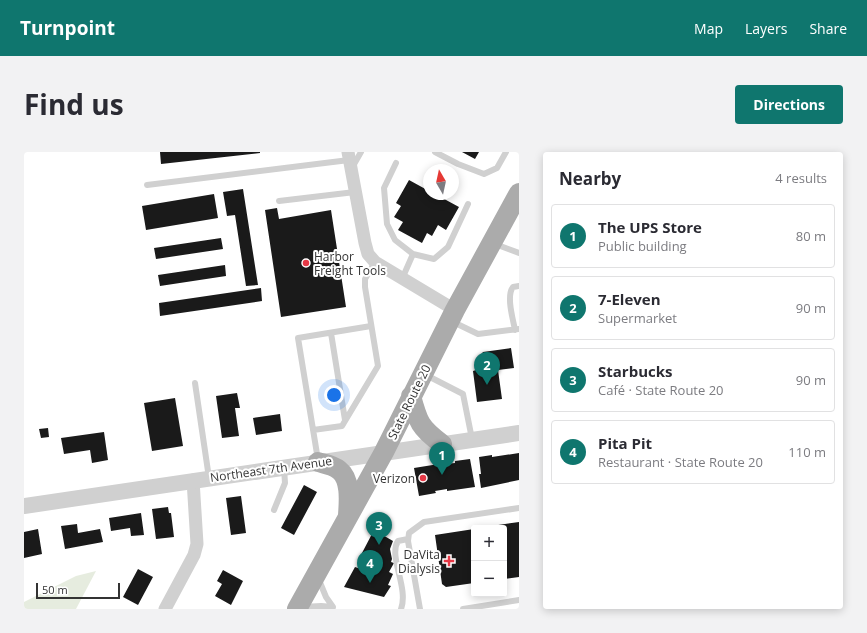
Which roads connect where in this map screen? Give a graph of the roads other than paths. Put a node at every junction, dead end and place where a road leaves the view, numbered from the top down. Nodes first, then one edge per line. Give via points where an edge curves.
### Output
1 (361, 152) edge
2 (435, 152) edge
3 (506, 152) edge
4 (350, 160) edge
5 (396, 163) dead end
6 (147, 185) dead end
7 (355, 192) junction
8 (519, 194) edge
9 (279, 201) dead end
10 (468, 204) dead end
11 (491, 243) junction
12 (519, 253) edge
13 (413, 254) junction
14 (375, 262) junction
15 (402, 280) junction
16 (519, 286) edge
17 (452, 315) junction
18 (371, 326) junction
19 (518, 331) edge
20 (331, 333) junction
21 (422, 374) junction
22 (194, 383) dead end
23 (412, 396) junction
24 (345, 420) junction
25 (313, 430) junction
26 (519, 433) edge
27 (472, 439) junction
28 (442, 444) junction
29 (384, 452) junction
30 (318, 462) junction
31 (284, 467) junction
32 (209, 478) junction
33 (193, 480) junction
34 (24, 506) edge
35 (519, 508) edge
36 (274, 510) dead end
37 (347, 518) junction
38 (408, 539) junction
39 (317, 573) junction
40 (519, 600) edge
41 (297, 608) edge
42 (335, 608) edge
43 (165, 609) edge
44 (401, 609) edge
45 (420, 609) edge
46 (462, 609) edge

1 - 4 lane
2 - 3 lane via 484,174 497,168
4 - 6 lane
4 - 7 street
5 - 13 lane via 384,188 387,224 395,240
7 - 9 lane
7 - 14 street via 368,254
8 - 11 main road, State Route 20
10 - 13 lane via 448,247 434,259
11 - 12 lane
11 - 17 main road, State Route 20
13 - 15 lane
14 - 15 street
14 - 18 lane via 365,279
15 - 17 street
16 - 19 lane via 513,287 509,296
17 - 19 lane via 478,334
17 - 21 main road, State Route 20
18 - 20 lane
18 - 24 lane via 378,366
20 - 24 lane
20 - 25 lane via 298,338
21 - 23 main road, State Route 20
21 - 27 lane via 463,394
22 - 32 lane
23 - 28 main road via 418,420 423,428
23 - 29 main road, State Route 20
24 - 25 lane via 342,426
25 - 30 lane
26 - 27 street, Northeast 7th Avenue
27 - 28 street, Northeast 7th Avenue
28 - 29 street, Northeast 7th Avenue
29 - 30 street, Northeast 7th Avenue
29 - 37 main road, State Route 20
30 - 31 street, Northeast 7th Avenue
30 - 37 main road via 340,470 344,477 348,487
31 - 32 street, Northeast 7th Avenue
31 - 36 lane via 285,483
32 - 33 street, Northeast 7th Avenue
33 - 34 street, Northeast 7th Avenue
33 - 43 street via 197,544 194,555
35 - 38 lane via 424,522 409,533
37 - 39 main road, State Route 20
38 - 44 lane via 398,542 394,549 404,594
38 - 45 lane
39 - 41 main road, State Route 20
39 - 42 lane via 321,588
40 - 46 lane
41 - 42 lane

